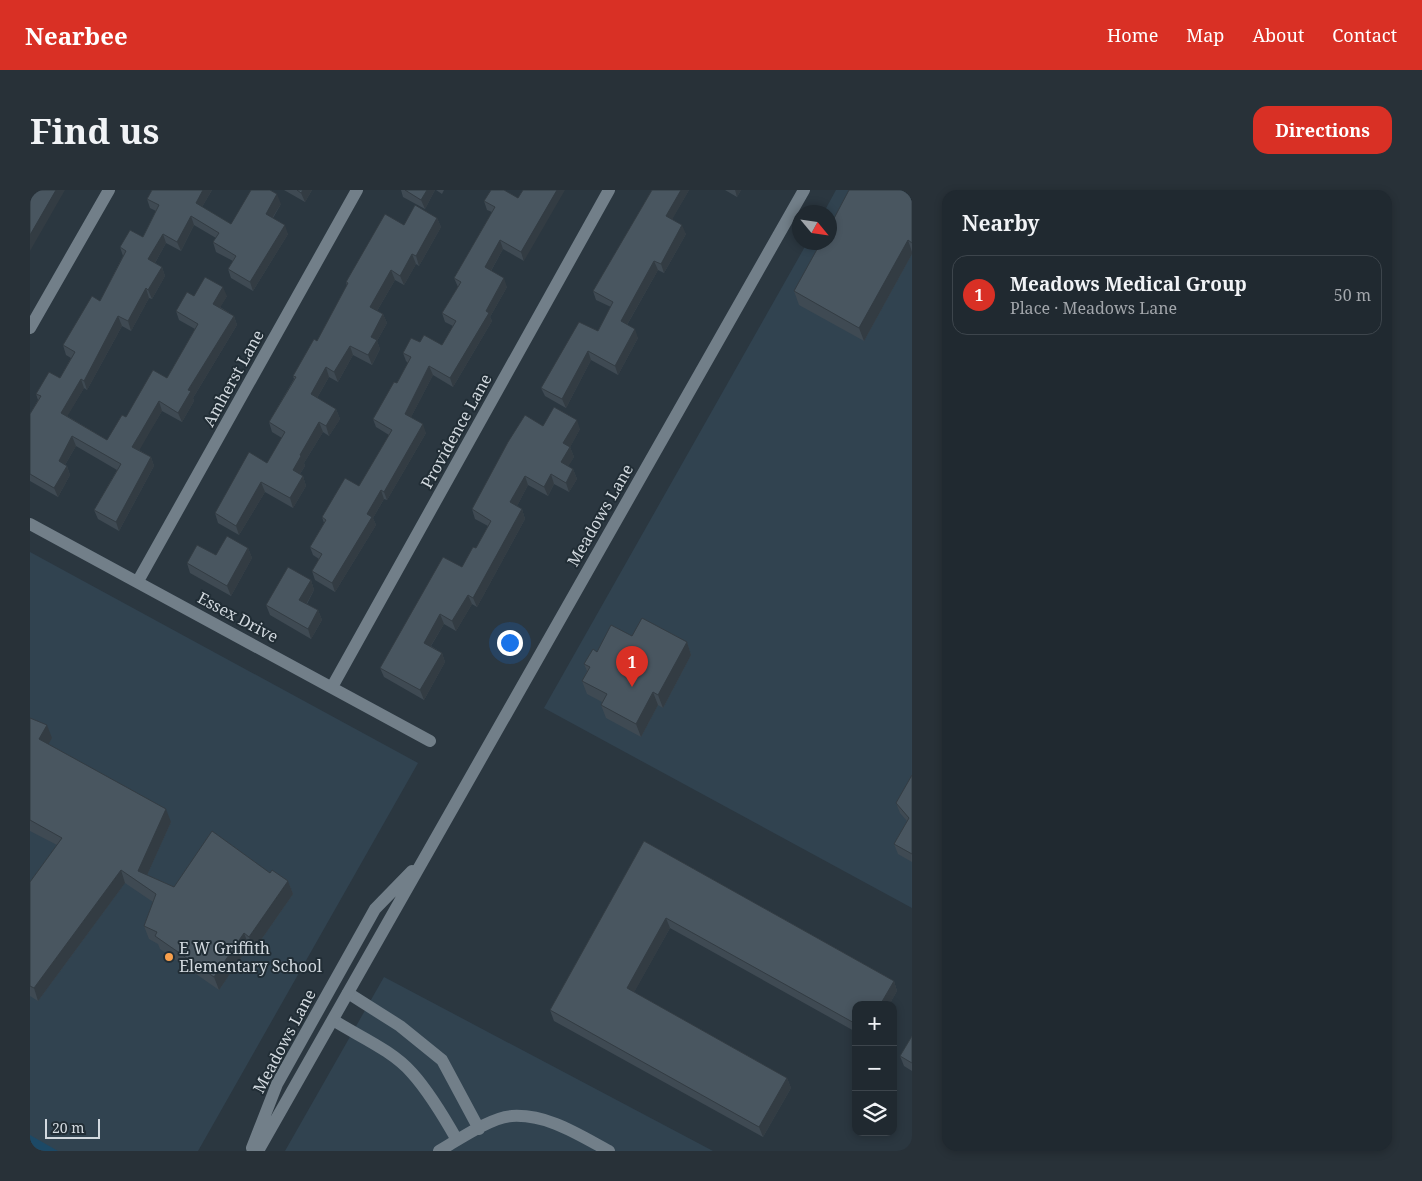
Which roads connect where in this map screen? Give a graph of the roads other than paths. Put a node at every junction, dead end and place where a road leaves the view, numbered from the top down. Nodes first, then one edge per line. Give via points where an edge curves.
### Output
1 (109, 190) edge
2 (357, 190) edge
3 (609, 190) edge
4 (804, 190) edge
5 (30, 328) edge
6 (30, 524) edge
7 (138, 582) junction
8 (332, 687) junction
9 (430, 741) dead end
10 (426, 856) junction
11 (348, 993) junction
12 (333, 1020) junction
13 (479, 1129) junction
14 (457, 1140) junction
15 (251, 1151) edge
16 (258, 1151) edge
17 (439, 1151) edge
18 (609, 1151) edge

1 - 5 street
2 - 7 street, Amherst Lane
3 - 8 street, Providence Lane
4 - 10 street, Meadows Lane
6 - 7 street, Essex Drive
7 - 8 street, Essex Drive
8 - 9 street, Essex Drive
10 - 11 street, Meadows Lane
10 - 15 street, Meadows Lane via 374,909 276,1084
11 - 12 street, Meadows Lane
11 - 13 street via 400,1026 442,1060
12 - 14 street via 411,1072 436,1103
12 - 16 street, Meadows Lane
13 - 14 street
13 - 18 street via 512,1116 533,1118 555,1123
14 - 17 street

